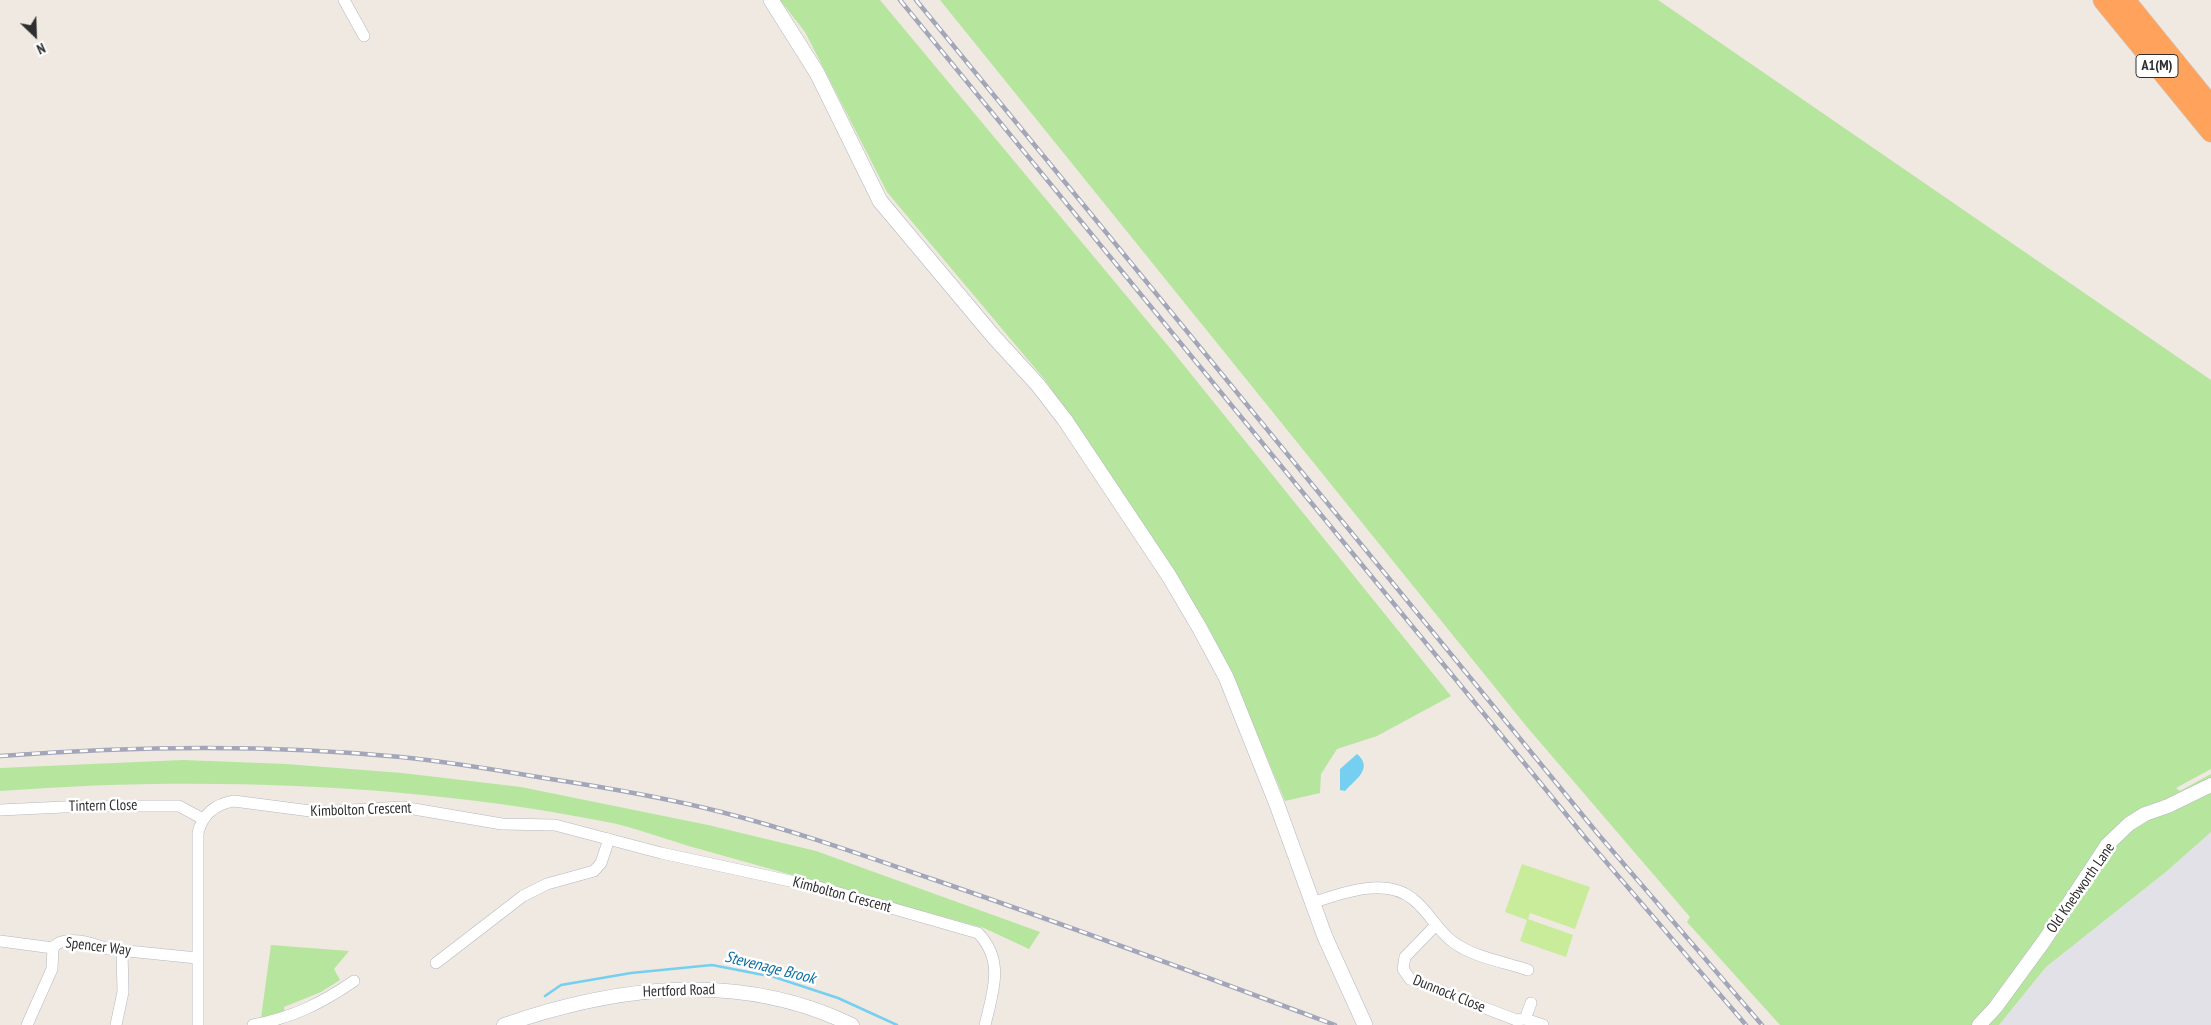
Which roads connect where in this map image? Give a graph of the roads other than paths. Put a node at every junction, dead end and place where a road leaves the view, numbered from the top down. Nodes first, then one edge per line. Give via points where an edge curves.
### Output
1 (344, 0) edge
2 (771, 0) edge
3 (2103, 0) edge
4 (2125, 0) edge
5 (364, 36) dead end
6 (2211, 106) edge
7 (2211, 132) edge
8 (2211, 785) edge
9 (0, 810) edge
10 (203, 819) junction
11 (609, 840) junction
12 (1312, 903) junction
13 (1435, 926) junction
14 (0, 941) edge
15 (53, 948) junction
16 (122, 951) junction
17 (198, 958) junction
18 (436, 963) dead end
19 (1528, 970) dead end
20 (354, 981) dead end
21 (1531, 1003) dead end
22 (1363, 1019) edge
23 (1525, 1019) junction
24 (529, 1021) edge
25 (27, 1025) edge
26 (116, 1025) edge
27 (198, 1025) edge
28 (253, 1025) edge
29 (504, 1025) edge
30 (852, 1025) edge
31 (985, 1025) edge
32 (1543, 1025) edge
33 (1979, 1025) edge

1 - 5 street
2 - 12 main road via 817,73 880,201 994,337 1038,384 1107,480 1169,576 1226,677
3 - 7 highway, A1(M)
4 - 6 highway, A1(M)
8 - 33 street, Old Knebworth Lane via 2145,814 2129,824 2107,846 2044,941
9 - 10 street, Tintern Close via 179,806
10 - 11 street, Kimbolton Crescent via 216,807 234,801 318,812 402,807 502,824 555,825
10 - 17 street via 197,848
11 - 18 street via 601,863 594,871 547,884 523,896
11 - 31 street, Kimbolton Crescent via 818,887 978,933 994,954 992,996
12 - 13 street via 1382,887 1400,890 1414,900
12 - 22 main road
13 - 19 street via 1459,947
13 - 23 street, Dunnock Close via 1405,956 1405,975 1446,995 1516,1020
14 - 15 street, Spencer Way
15 - 16 street, Spencer Way via 58,942 66,941 98,944
15 - 25 street via 52,970
16 - 17 street, Spencer Way
16 - 26 street via 123,992
17 - 27 street
20 - 28 street via 305,1010
21 - 23 street
23 - 32 street, Dunnock Close
24 - 29 street, Hertford Road
24 - 30 street, Hertford Road via 585,1001 624,994 665,989 718,989 825,1012

